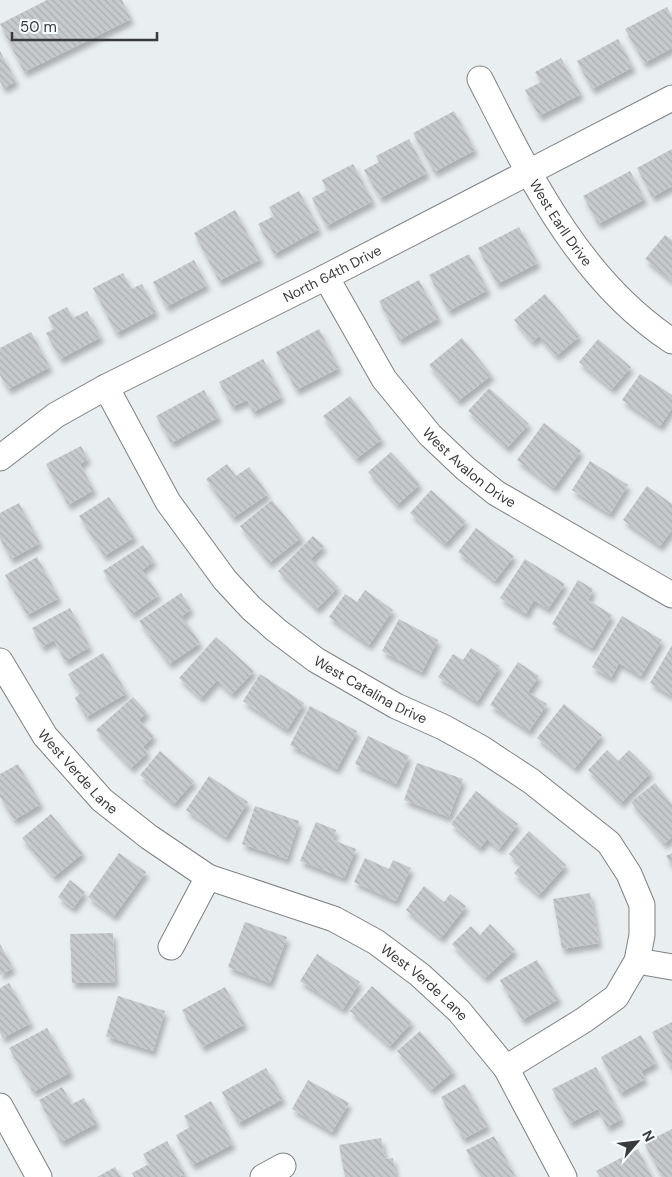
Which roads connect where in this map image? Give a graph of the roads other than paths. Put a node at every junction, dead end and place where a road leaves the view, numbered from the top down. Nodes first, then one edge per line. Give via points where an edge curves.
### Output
1 (480, 79) dead end
2 (672, 98) edge
3 (527, 172) junction
4 (326, 277) junction
5 (672, 341) edge
6 (106, 387) junction
7 (0, 458) edge
8 (672, 596) edge
9 (0, 661) edge
10 (208, 877) junction
11 (171, 948) dead end
12 (637, 961) junction
13 (672, 968) edge
14 (506, 1068) junction
15 (0, 1106) edge
16 (39, 1177) edge
17 (564, 1177) edge

1 - 3 street, West Earll Drive
2 - 3 street, North 64th Drive
3 - 4 street, North 64th Drive
3 - 5 street, West Earll Drive via 591,266 644,321
4 - 6 street, North 64th Drive
4 - 8 street, West Avalon Drive via 384,379 430,435 466,469 496,492
6 - 7 street, North 64th Drive via 56,415
6 - 12 street, West Catalina Drive via 168,502 225,580 251,608 316,660 396,706 443,727 531,781 609,844 629,874 642,905 642,935
9 - 10 street, West Verde Lane via 45,736 102,800
10 - 11 street
10 - 14 street, West Verde Lane via 334,918 376,942 420,975 459,1011
12 - 13 street
12 - 14 street, West Catalina Drive via 616,997
14 - 17 street, West Verde Lane
15 - 16 street

